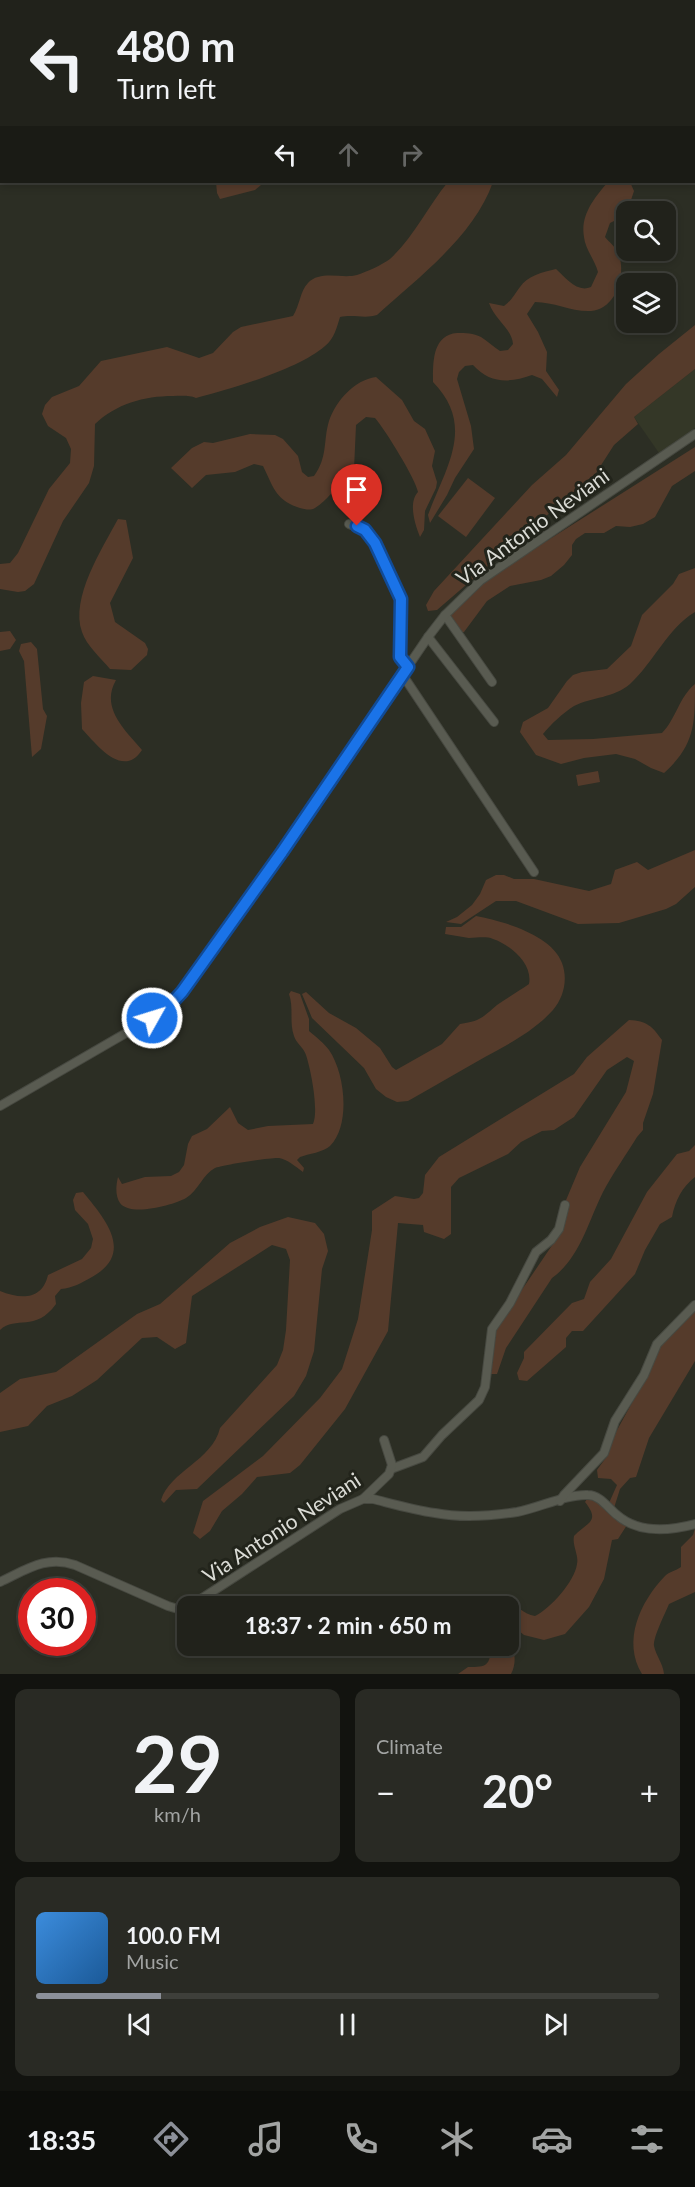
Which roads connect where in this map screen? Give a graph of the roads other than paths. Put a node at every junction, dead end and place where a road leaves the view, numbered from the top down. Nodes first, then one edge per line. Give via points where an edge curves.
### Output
1 (695, 434) edge
2 (348, 524) dead end
3 (445, 615) junction
4 (428, 637) junction
5 (405, 671) junction
6 (492, 682) dead end
7 (494, 722) dead end
8 (534, 872) dead end
9 (0, 1106) edge
10 (565, 1205) dead end
11 (695, 1305) edge
12 (384, 1440) dead end
13 (391, 1469) junction
14 (363, 1499) junction
15 (560, 1501) junction
16 (695, 1524) edge
17 (0, 1582) edge
18 (206, 1596) edge
19 (177, 1608) edge

1 - 3 street, Via Antonio Neviani via 481,580
2 - 5 street via 365,530 375,543 401,599 400,657
3 - 4 street, Via Antonio Neviani
3 - 6 street
4 - 5 street, Via Antonio Neviani
4 - 7 street
5 - 8 street
5 - 9 street, Via Antonio Neviani via 282,852 174,1001 157,1015
10 - 13 street via 559,1229 536,1252 492,1329 485,1387 479,1400 423,1457
11 - 15 street via 657,1344 644,1375 615,1421 604,1453
12 - 13 street
13 - 14 street, Via Antonio Neviani
14 - 15 street via 456,1515 518,1512
14 - 18 street, Via Antonio Neviani via 340,1509
15 - 16 street via 594,1496 624,1521 645,1529
17 - 19 street, Via Antonio Neviani via 43,1562 59,1561

